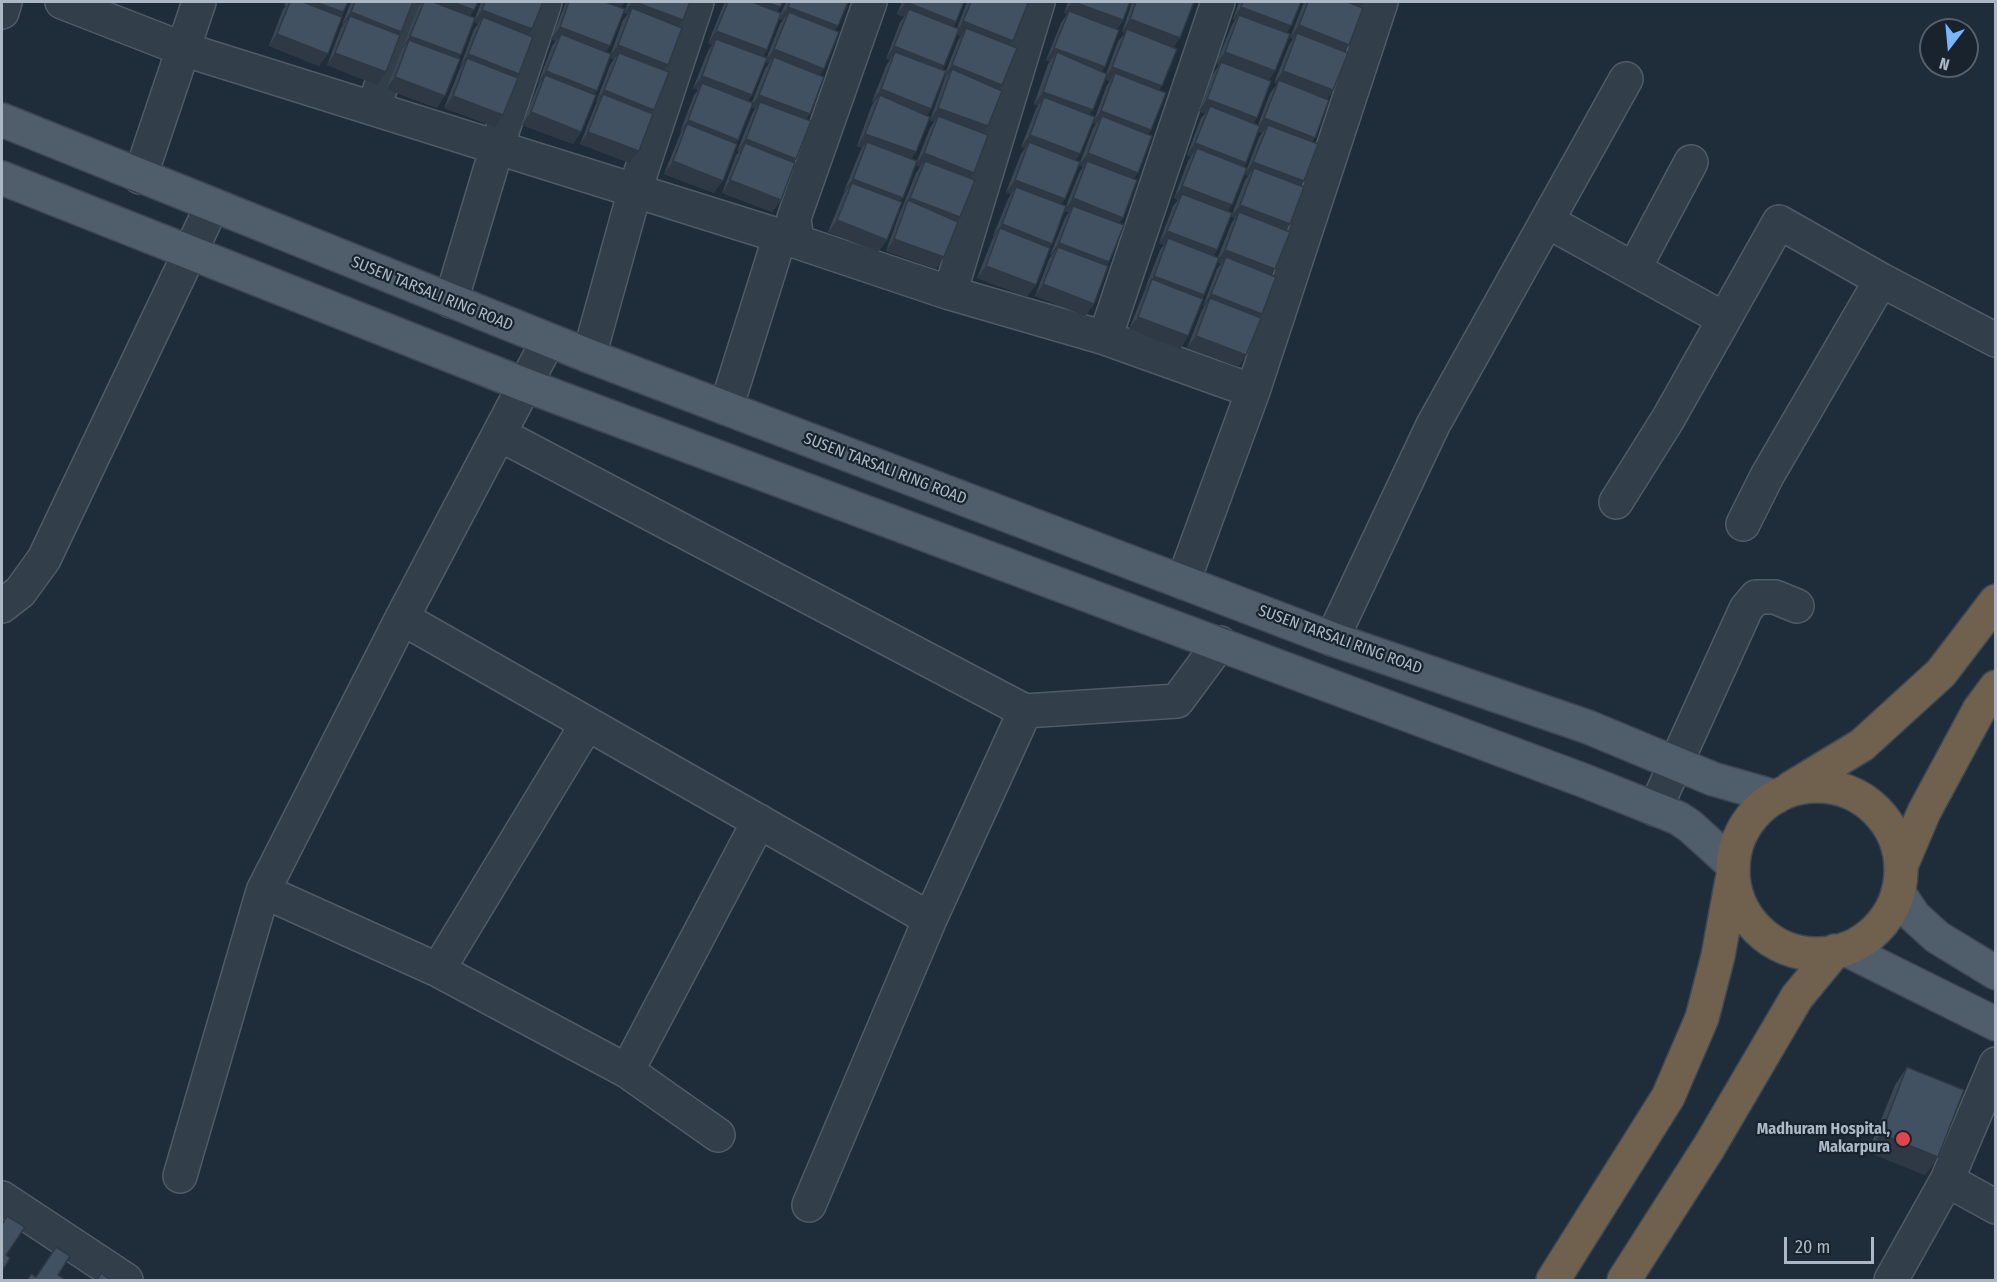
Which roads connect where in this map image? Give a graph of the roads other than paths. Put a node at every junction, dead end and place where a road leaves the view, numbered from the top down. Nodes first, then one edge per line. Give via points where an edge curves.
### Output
1 (5, 2) edge
2 (62, 2) edge
3 (199, 2) edge
4 (409, 2) edge
5 (545, 2) edge
6 (697, 2) edge
7 (870, 2) edge
8 (1038, 2) edge
9 (1218, 2) edge
10 (1381, 2) edge
11 (2, 12) edge
12 (183, 49) junction
13 (1626, 80) dead end
14 (374, 107) junction
15 (2, 120) edge
16 (497, 147) junction
17 (1691, 162) dead end
18 (140, 177) junction
19 (2, 178) edge
20 (635, 190) junction
21 (212, 206) junction
22 (1547, 221) junction
23 (780, 236) junction
24 (189, 251) junction
25 (1634, 270) junction
26 (1881, 280) junction
27 (950, 293) junction
28 (450, 301) junction
29 (1724, 319) junction
30 (1105, 338) junction
31 (548, 340) junction
32 (1995, 340) edge
33 (589, 356) junction
34 (525, 385) junction
35 (1252, 391) junction
36 (726, 408) junction
37 (499, 434) junction
38 (1616, 502) dead end
39 (1743, 524) dead end
40 (1183, 582) junction
41 (1995, 601) edge
42 (2, 606) edge
43 (1797, 606) dead end
44 (402, 618) junction
45 (1332, 639) junction
46 (1220, 643) junction
47 (1987, 698) edge
48 (1025, 711) junction
49 (588, 724) junction
50 (1674, 763) junction
51 (1782, 794) junction
52 (1655, 808) junction
53 (759, 821) junction
54 (1733, 870) junction
55 (1899, 879) junction
56 (262, 891) junction
57 (930, 919) junction
58 (1840, 950) junction
59 (438, 970) junction
60 (1995, 973) edge
61 (1995, 1024) edge
62 (1995, 1064) edge
63 (627, 1071) junction
64 (718, 1135) dead end
65 (180, 1176) dead end
66 (1947, 1180) junction
67 (2, 1198) edge
68 (809, 1205) dead end
69 (1995, 1207) edge
70 (126, 1281) edge
71 (1553, 1281) edge
72 (1624, 1281) edge
73 (1891, 1281) edge

1 - 11 street
2 - 12 street
3 - 12 street
4 - 14 street
5 - 16 street
6 - 20 street
7 - 23 street via 794,218 796,234
8 - 27 street
9 - 30 street
10 - 35 street
12 - 14 street
12 - 18 street
13 - 22 street
14 - 16 street
15 - 18 main road, SUSEN TARSALI RING ROAD
16 - 20 street
16 - 28 street
17 - 25 street
18 - 21 main road, SUSEN TARSALI RING ROAD
19 - 24 main road
20 - 23 street
20 - 33 street
21 - 24 street
21 - 28 main road, SUSEN TARSALI RING ROAD
22 - 25 street
22 - 45 street via 1433,425
23 - 27 street
23 - 36 street
24 - 34 main road
24 - 42 street via 44,559 20,592
25 - 29 street
26 - 29 street via 1779,222
26 - 32 street
26 - 39 street
27 - 30 street
28 - 31 main road, SUSEN TARSALI RING ROAD
29 - 38 street
30 - 35 street
31 - 33 main road, SUSEN TARSALI RING ROAD
31 - 34 street
33 - 36 main road, SUSEN TARSALI RING ROAD
34 - 37 street
34 - 46 main road
35 - 40 street
36 - 40 main road, SUSEN TARSALI RING ROAD
37 - 44 street
37 - 48 street
40 - 45 main road, SUSEN TARSALI RING ROAD
41 - 51 highway via 1941,673 1862,745
43 - 50 street via 1775,597 1756,597 1746,609
44 - 49 street
44 - 56 street
45 - 50 main road, SUSEN TARSALI RING ROAD via 1588,727
46 - 48 street via 1176,701
46 - 52 main road
47 - 55 highway via 1924,812
48 - 57 street
49 - 53 street
49 - 59 street
50 - 51 main road, SUSEN TARSALI RING ROAD via 1713,779
50 - 52 street
51 - 54 highway via 1764,804 1746,824 1735,848
51 - 55 highway via 1813,786 1839,789 1863,800 1883,817 1895,840
52 - 54 main road via 1690,826
53 - 57 street
53 - 63 street
54 - 58 highway via 1738,900 1751,922 1770,940 1794,951 1820,954
54 - 71 highway via 1702,1018 1668,1097
55 - 58 highway via 1887,917 1869,936
55 - 60 main road via 1914,916 1937,937
56 - 59 street
56 - 65 street
57 - 68 street
58 - 61 main road
58 - 72 highway via 1797,997
59 - 63 street
62 - 66 street
63 - 64 street
66 - 69 street
66 - 73 street
67 - 70 street

